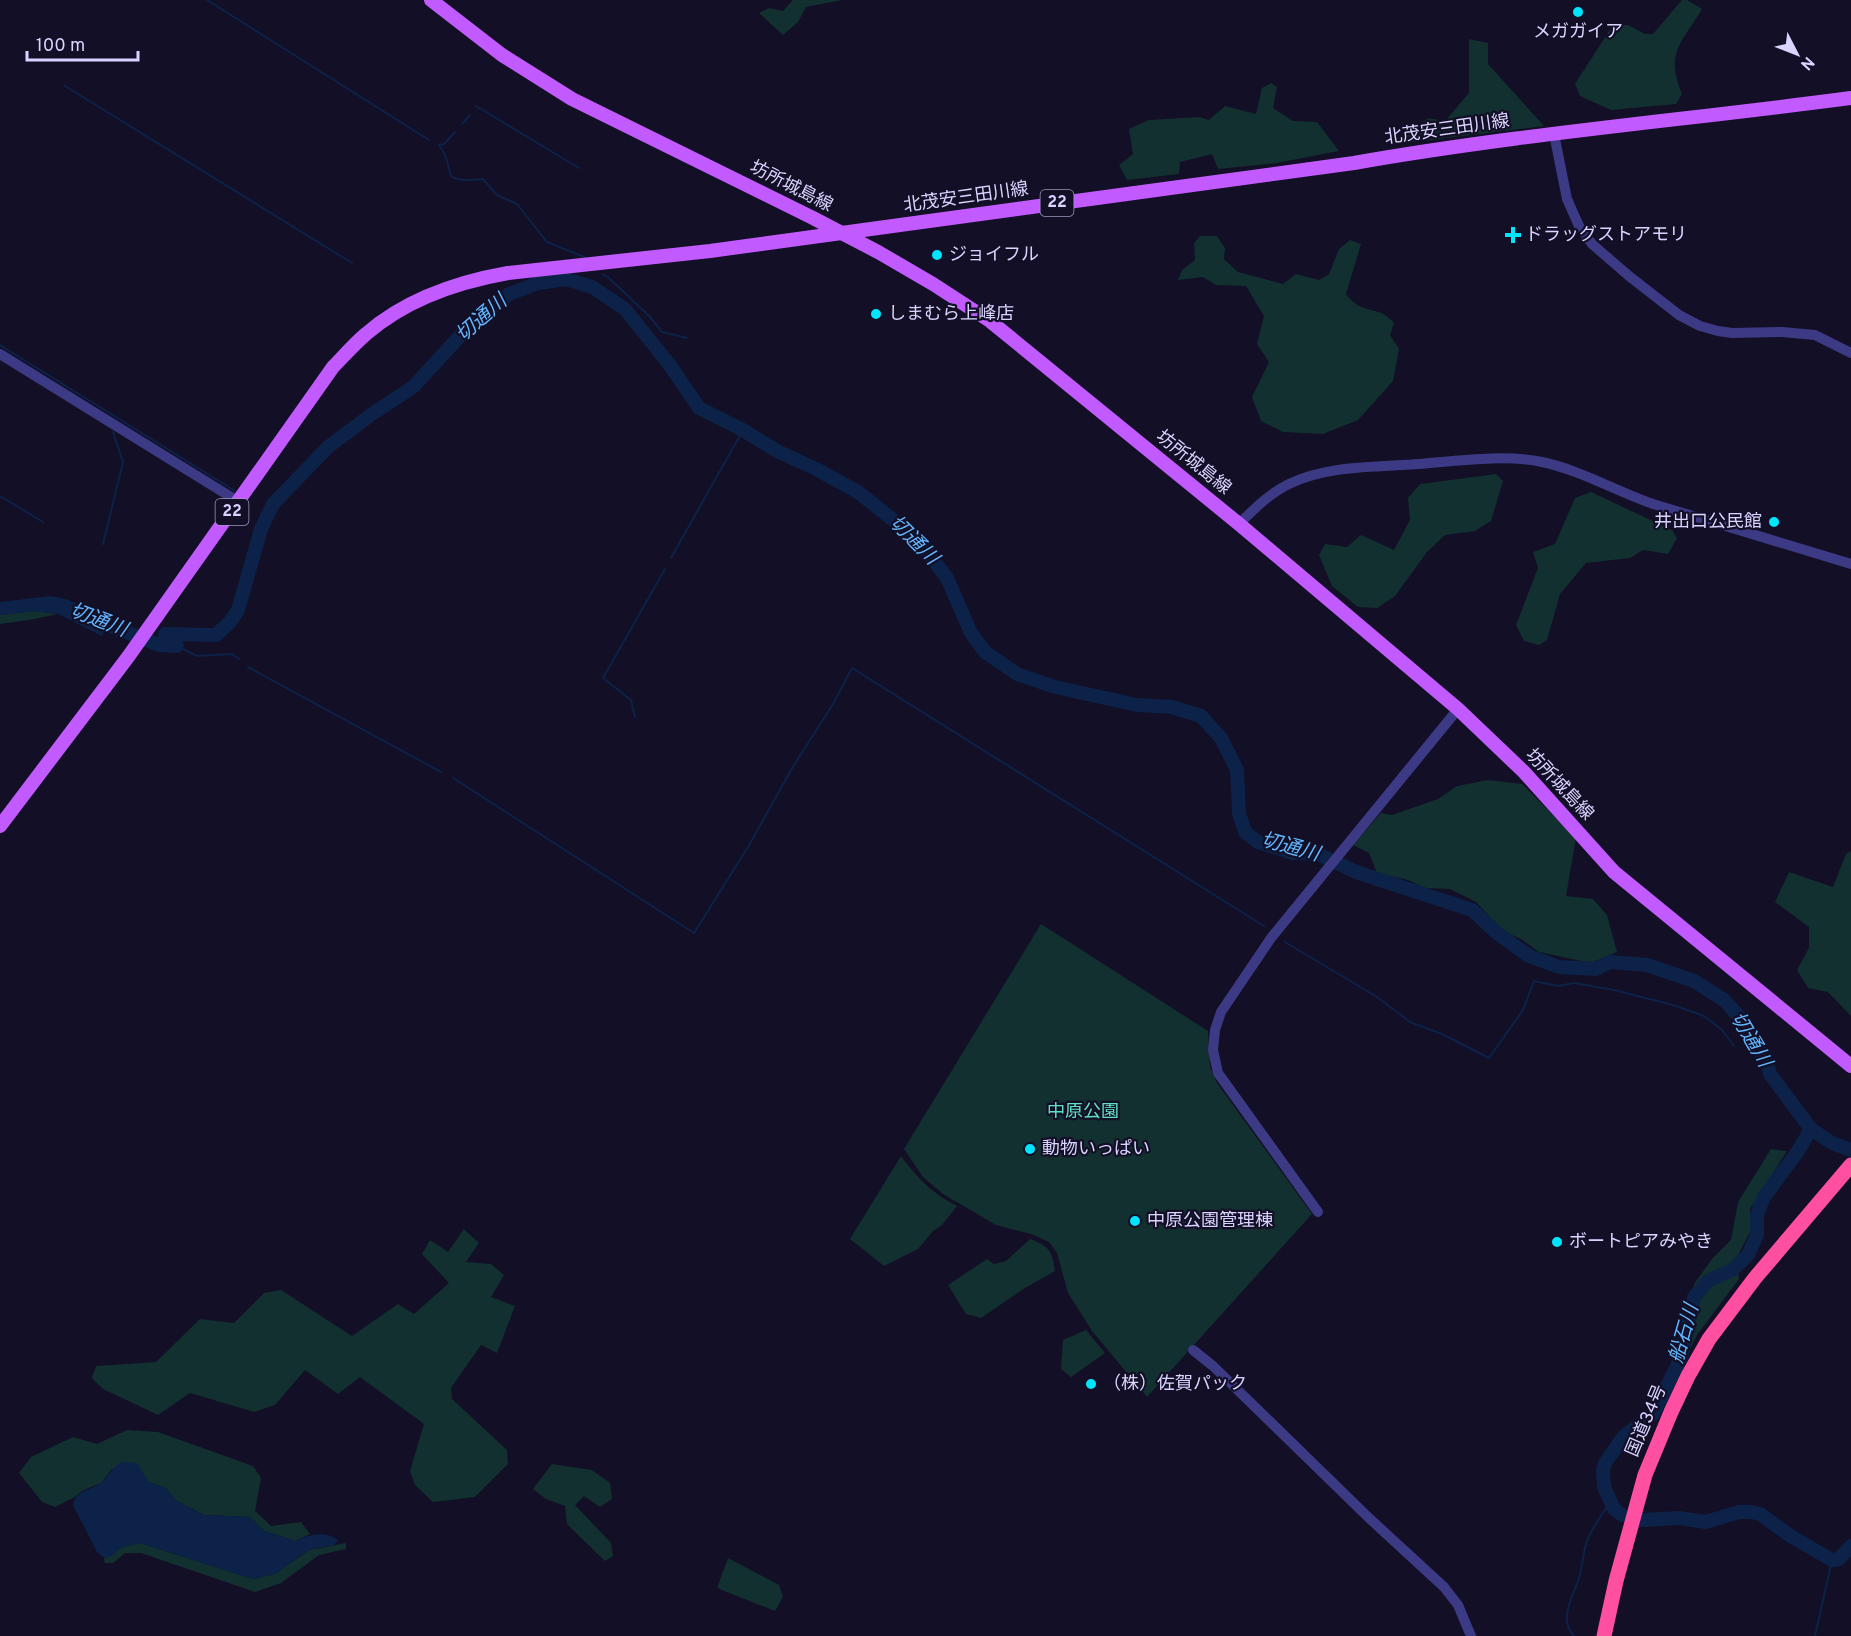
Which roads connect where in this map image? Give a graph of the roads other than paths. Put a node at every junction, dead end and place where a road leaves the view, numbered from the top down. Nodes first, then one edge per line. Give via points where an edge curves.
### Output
1 (431, 0) edge
2 (1851, 98) edge
3 (1554, 134) junction
4 (841, 233) junction
5 (1851, 353) edge
6 (0, 354) edge
7 (239, 502) junction
8 (1239, 524) junction
9 (1851, 564) edge
10 (1458, 709) junction
11 (0, 826) edge
12 (1851, 1066) edge
13 (1851, 1165) edge
14 (1318, 1212) dead end
15 (1193, 1350) dead end
16 (1471, 1636) edge
17 (1604, 1636) edge

1 - 4 main road, 坊所城島線 via 502,55 572,99
2 - 3 main road, 北茂安三田川線 / 22
3 - 4 main road, 北茂安三田川線 / 22
3 - 5 street via 1567,198 1579,226 1592,244 1678,315 1718,331 1815,335
4 - 7 main road, 北茂安三田川線 / 22 via 508,273 477,279 406,306 366,334 333,367
4 - 8 main road, 坊所城島線 via 990,321
6 - 7 street
7 - 11 main road, 22
8 - 9 street via 1288,484 1313,475 1472,460 1521,460 1542,462 1653,504
8 - 10 main road, 坊所城島線
10 - 12 main road, 坊所城島線 via 1524,772 1614,872
10 - 14 street via 1271,938 1221,1012 1215,1030 1213,1050 1218,1073
13 - 17 highway, 国道34号 via 1755,1278 1709,1339 1688,1376 1645,1475
15 - 16 street via 1444,1587 1458,1605

